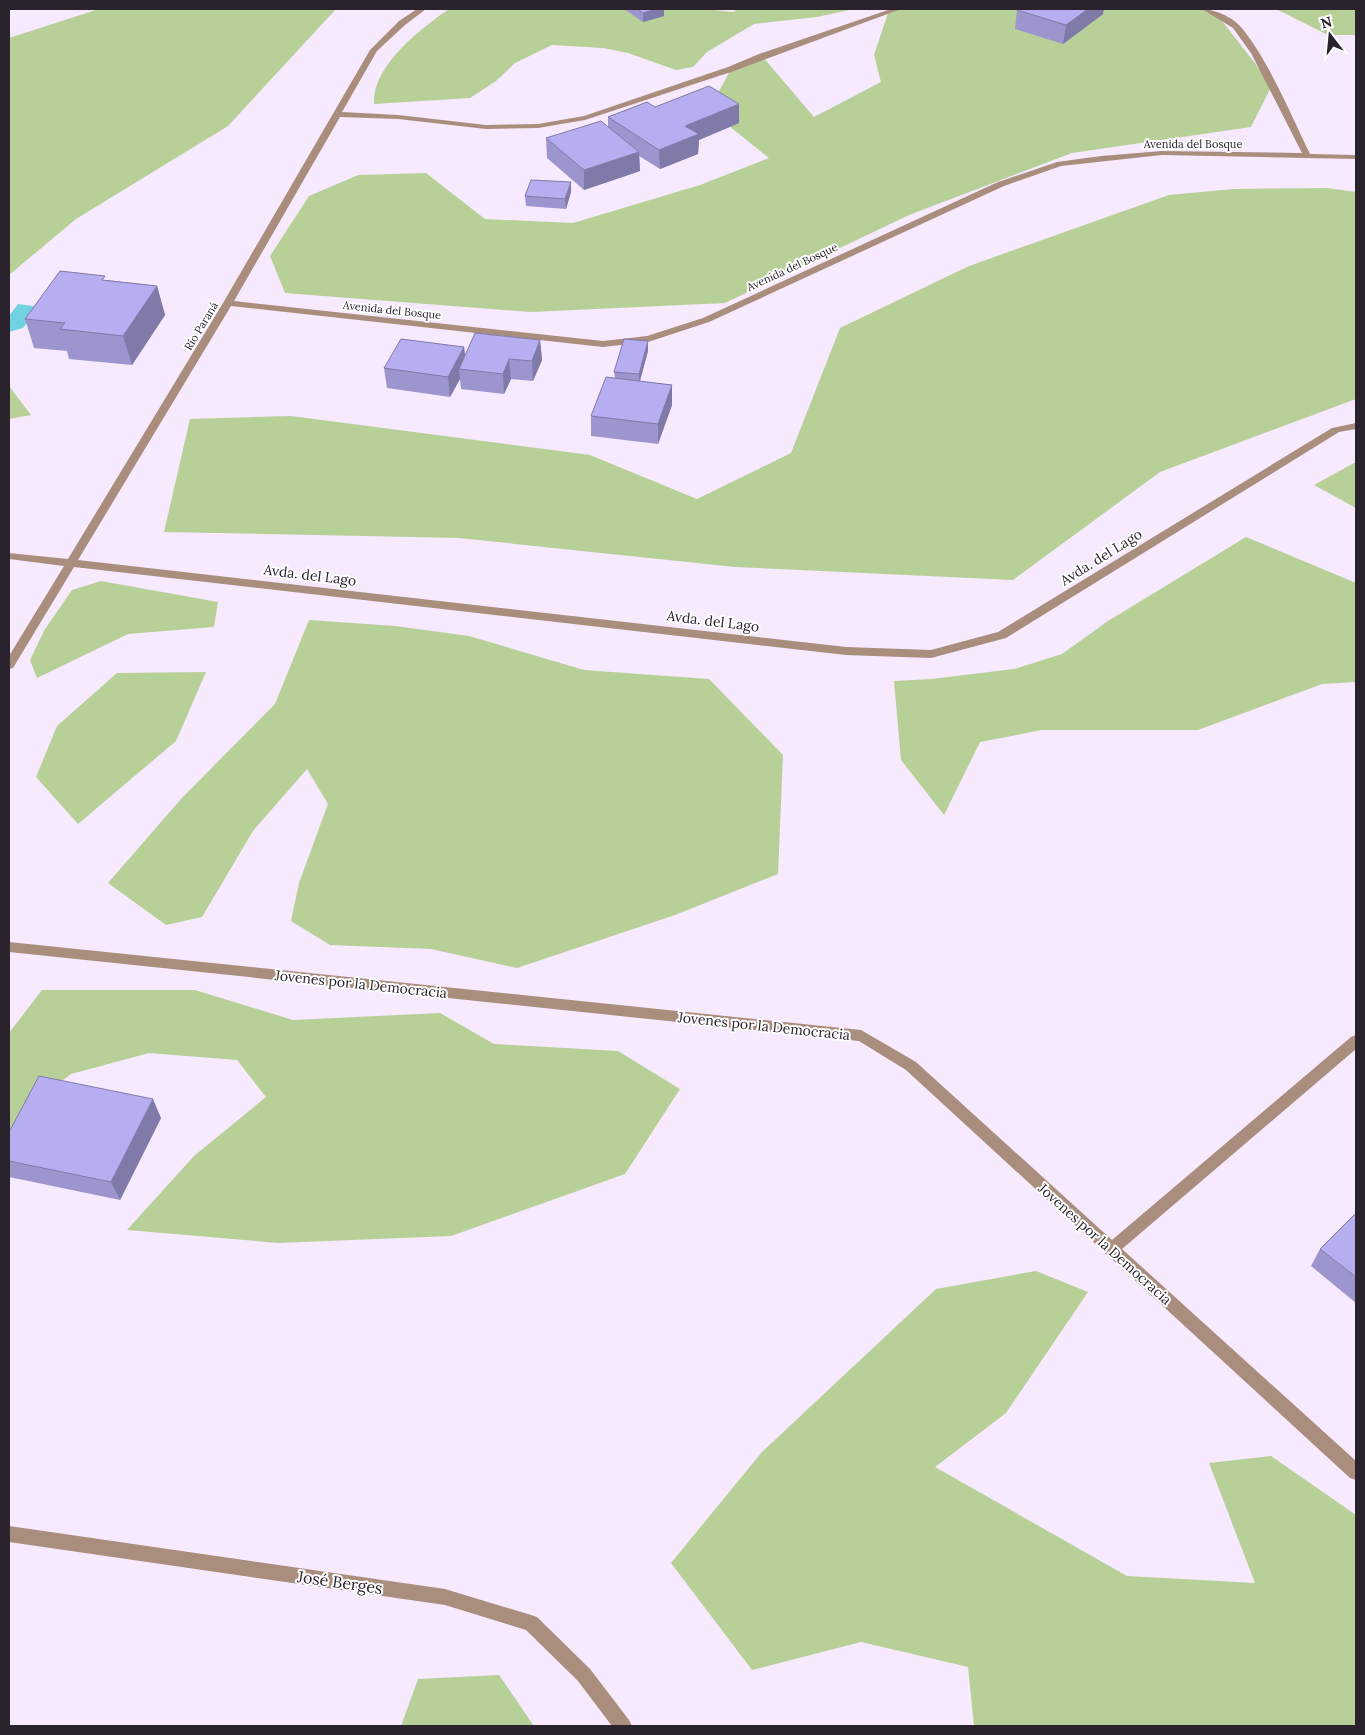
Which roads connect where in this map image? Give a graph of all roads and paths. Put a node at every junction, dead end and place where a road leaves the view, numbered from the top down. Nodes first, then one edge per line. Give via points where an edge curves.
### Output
1 (422, 9) edge
2 (897, 9) edge
3 (1206, 9) edge
4 (336, 114) junction
5 (1356, 156) edge
6 (1308, 157) junction
7 (228, 303) junction
8 (1356, 426) edge
9 (9, 556) edge
10 (70, 562) junction
11 (9, 665) edge
12 (9, 948) edge
13 (1356, 1042) edge
14 (1111, 1250) junction
15 (1356, 1472) edge
16 (9, 1534) edge
17 (623, 1726) edge

1 - 4 street, Río Paraná via 374,50
2 - 4 street via 731,70 585,118 538,126 486,127
3 - 6 street via 1236,26 1255,53
4 - 7 street, Río Paraná
5 - 6 street, Avenida del Bosque
6 - 7 street, Avenida del Bosque via 1162,153 1060,164 1001,184 706,320 648,339 603,344
7 - 10 street, Río Paraná
8 - 10 street, Avda. del Lago via 1336,430 1002,636 932,654 846,651
9 - 10 street, Avda. del Lago
10 - 11 street, Río Paraná
12 - 14 street, Jovenes por la Democracia via 861,1036 911,1066
13 - 14 street
14 - 15 street, Jovenes por la Democracia
16 - 17 street, José Berges via 445,1597 531,1623 584,1675

